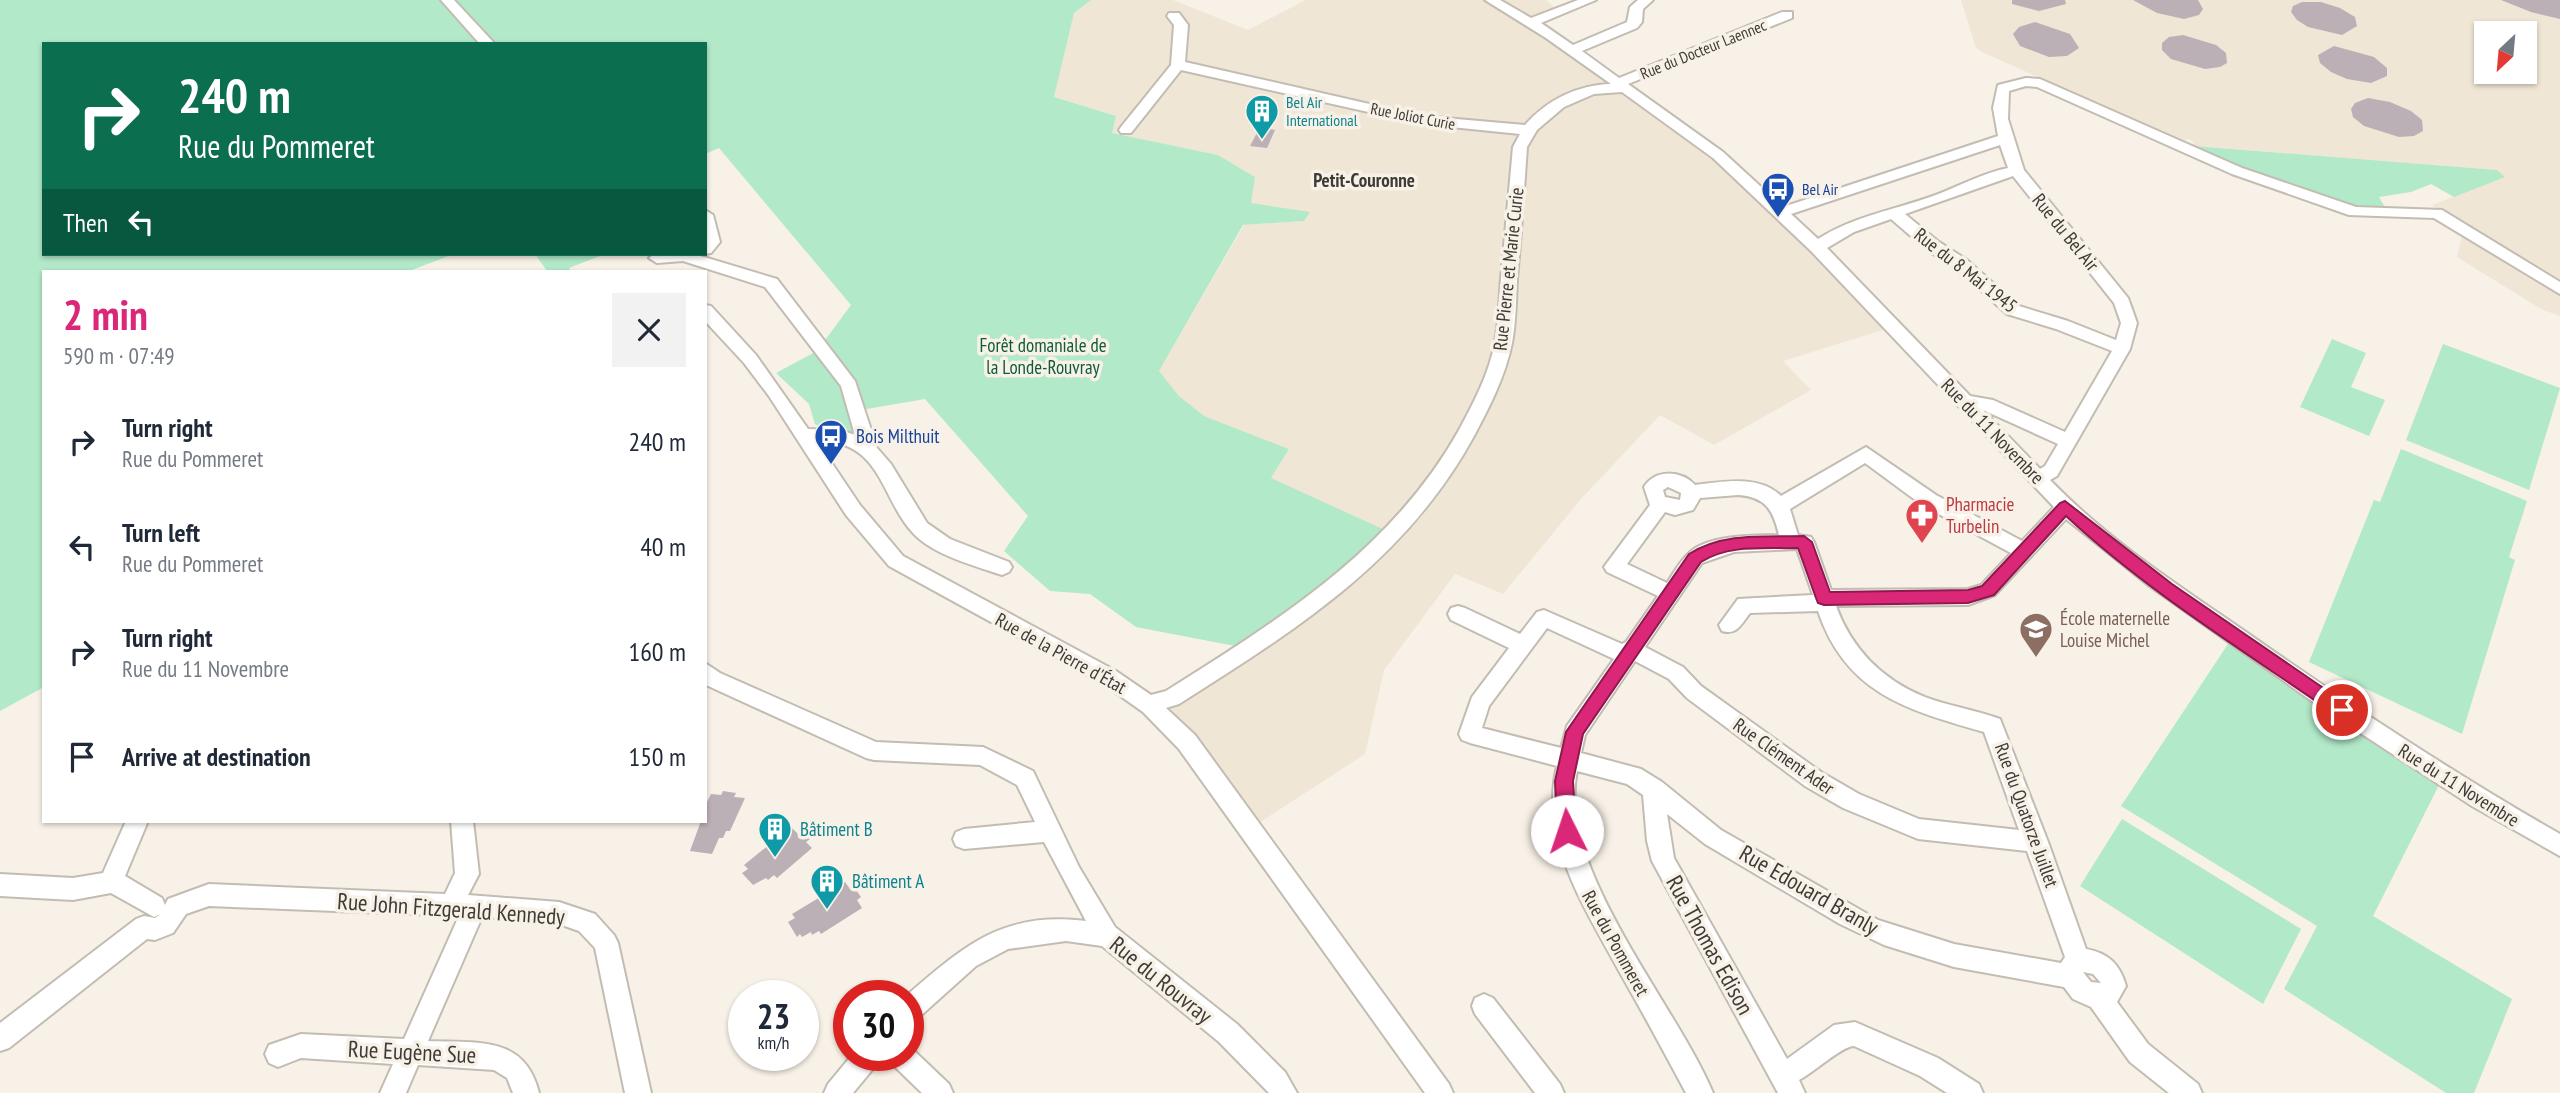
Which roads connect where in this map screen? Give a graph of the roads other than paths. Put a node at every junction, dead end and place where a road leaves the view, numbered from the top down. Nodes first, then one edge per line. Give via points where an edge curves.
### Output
1 (447, 0) edge
2 (1491, 0) edge
3 (1590, 0) edge
4 (1647, 0) edge
5 (1787, 15) dead end
6 (1174, 16) dead end
7 (1530, 23) junction
8 (486, 42) edge
9 (1572, 50) junction
10 (1178, 65) junction
11 (1604, 73) junction
12 (1622, 86) junction
13 (1591, 90) junction
14 (1126, 130) dead end
15 (1527, 130) junction
16 (2006, 138) junction
17 (2017, 171) junction
18 (1893, 212) junction
19 (1780, 213) junction
20 (707, 223) edge
21 (707, 247) edge
22 (1816, 247) junction
23 (705, 256) edge
24 (2560, 289) edge
25 (707, 312) edge
26 (2122, 349) junction
27 (1964, 402) junction
28 (804, 435) junction
29 (2068, 441) junction
30 (868, 448) junction
31 (2039, 478) junction
32 (1779, 506) junction
33 (2065, 507) junction
34 (1791, 542) junction
35 (2024, 551) junction
36 (1002, 567) dead end
37 (1670, 593) junction
38 (1825, 600) junction
39 (1458, 614) dead end
40 (1729, 625) dead end
41 (1525, 646) junction
42 (1628, 652) junction
43 (707, 673) edge
44 (1150, 706) junction
45 (1567, 760) junction
46 (1654, 789) junction
47 (136, 823) edge
48 (462, 823) edge
49 (1051, 831) junction
50 (964, 839) dead end
51 (2037, 842) junction
52 (2560, 846) edge
53 (111, 882) junction
54 (0, 885) edge
55 (463, 906) junction
56 (158, 913) junction
57 (1107, 935) junction
58 (2075, 968) junction
59 (924, 996) edge
60 (1484, 1006) dead end
61 (0, 1039) edge
62 (411, 1053) junction
63 (278, 1054) dead end
64 (855, 1071) edge
65 (917, 1071) edge
66 (1786, 1083) edge
67 (393, 1093) edge
68 (526, 1093) edge
69 (638, 1093) edge
70 (838, 1093) edge
71 (940, 1093) edge
72 (1284, 1093) edge
73 (1440, 1093) edge
74 (1551, 1093) edge
75 (1700, 1093) edge
76 (1970, 1093) edge
77 (2189, 1093) edge

1 - 8 street
2 - 7 street, Rue du 11 Novembre
3 - 7 street
4 - 9 street via 1637,7 1632,25
5 - 12 street, Rue du Docteur Laennec
6 - 10 street via 1181,25
7 - 9 street, Rue du 11 Novembre
9 - 11 street, Rue du 11 Novembre
10 - 14 street
10 - 15 street, Rue Joliot Curie via 1422,120
11 - 12 street, Rue du 11 Novembre
11 - 13 street
12 - 13 street
12 - 19 street, Rue du 11 Novembre via 1717,155
13 - 15 street via 1544,114
15 - 44 street, Rue Pierre et Marie Curie via 1520,147 1504,341 1482,404 1441,474 1394,534 1323,597 1252,648
16 - 17 street
16 - 19 street
16 - 24 street via 1999,99 2003,88 2039,83 2237,171 2354,212 2437,213
17 - 18 street via 1995,173 1947,196
17 - 26 street, Rue du Bel Air via 2122,302 2129,323
18 - 22 street via 1855,223
18 - 26 street, Rue du 8 Mai 1945 via 2013,310
19 - 22 street, Rue du 11 Novembre
20 - 21 street via 712,242
22 - 27 street, Rue du 11 Novembre
23 - 30 street via 771,283 849,385
25 - 28 street, Rue de la Pierre d'État via 750,359
26 - 29 street, Rue du Bel Air
27 - 29 street via 1987,404
27 - 31 street, Rue du 11 Novembre
28 - 30 street via 833,433
28 - 44 street, Rue de la Pierre d'État via 853,510 896,561 1098,670
29 - 31 street, Rue du Bel Air via 2051,471
30 - 36 street via 927,535
31 - 33 street, Rue du 11 Novembre
32 - 34 street
32 - 35 street via 1866,454 1930,500
32 - 37 street via 1756,488 1690,492 1678,481 1660,481 1652,492 1661,504 1615,567
33 - 35 street
33 - 52 street, Rue du 11 Novembre via 2166,588 2363,724
34 - 37 street, Rue du Pommeret via 1712,548 1695,558
34 - 38 street via 1804,542
35 - 38 street via 1988,590 1968,597
37 - 42 street, Rue du Pommeret
38 - 40 street via 1745,605
38 - 51 street, Rue du Quatorze Juillet via 1841,642 1856,663 1919,704 1992,725
39 - 41 street
41 - 42 street, Rue Clément Ader via 1544,618
41 - 45 street, Rue Edouard Branly via 1479,703 1470,734
42 - 45 street, Rue du Pommeret via 1575,732
42 - 51 street, Rue Clément Ader via 1676,673 1694,692 1813,779 1851,801 1919,829
43 - 49 street via 874,751 983,756 1025,778
44 - 73 street, Rue de la Pierre d'État via 1195,752
45 - 46 street, Rue Edouard Branly via 1633,776
45 - 75 street, Rue du Pommeret via 1567,831 1581,878
46 - 58 street, Rue Edouard Branly via 1713,836 1867,926 1955,957
46 - 66 street, Rue Thomas Edison via 1663,860
47 - 53 street
48 - 55 street via 467,874
49 - 50 street
49 - 57 street
51 - 58 street, Rue du Quatorze Juillet
53 - 54 street via 73,889
53 - 56 street
55 - 56 street, Rue John Fitzgerald Kennedy via 209,895
55 - 62 street
55 - 69 street, Rue John Fitzgerald Kennedy via 559,913 587,922 606,943
56 - 61 street, Rue John Fitzgerald Kennedy
57 - 59 street, Rue du Rouvray via 1066,930 1004,938 968,958
57 - 72 street, Rue du Rouvray via 1228,1034
58 - 77 street via 2080,990 2099,997 2138,1053
60 - 74 street
62 - 63 street, Rue Eugène Sue via 301,1046
62 - 67 street
62 - 68 street, Rue Eugène Sue via 505,1060 518,1069
64 - 70 street
65 - 71 street
66 - 76 street via 1797,1068 1843,1034 1854,1034 1929,1067

